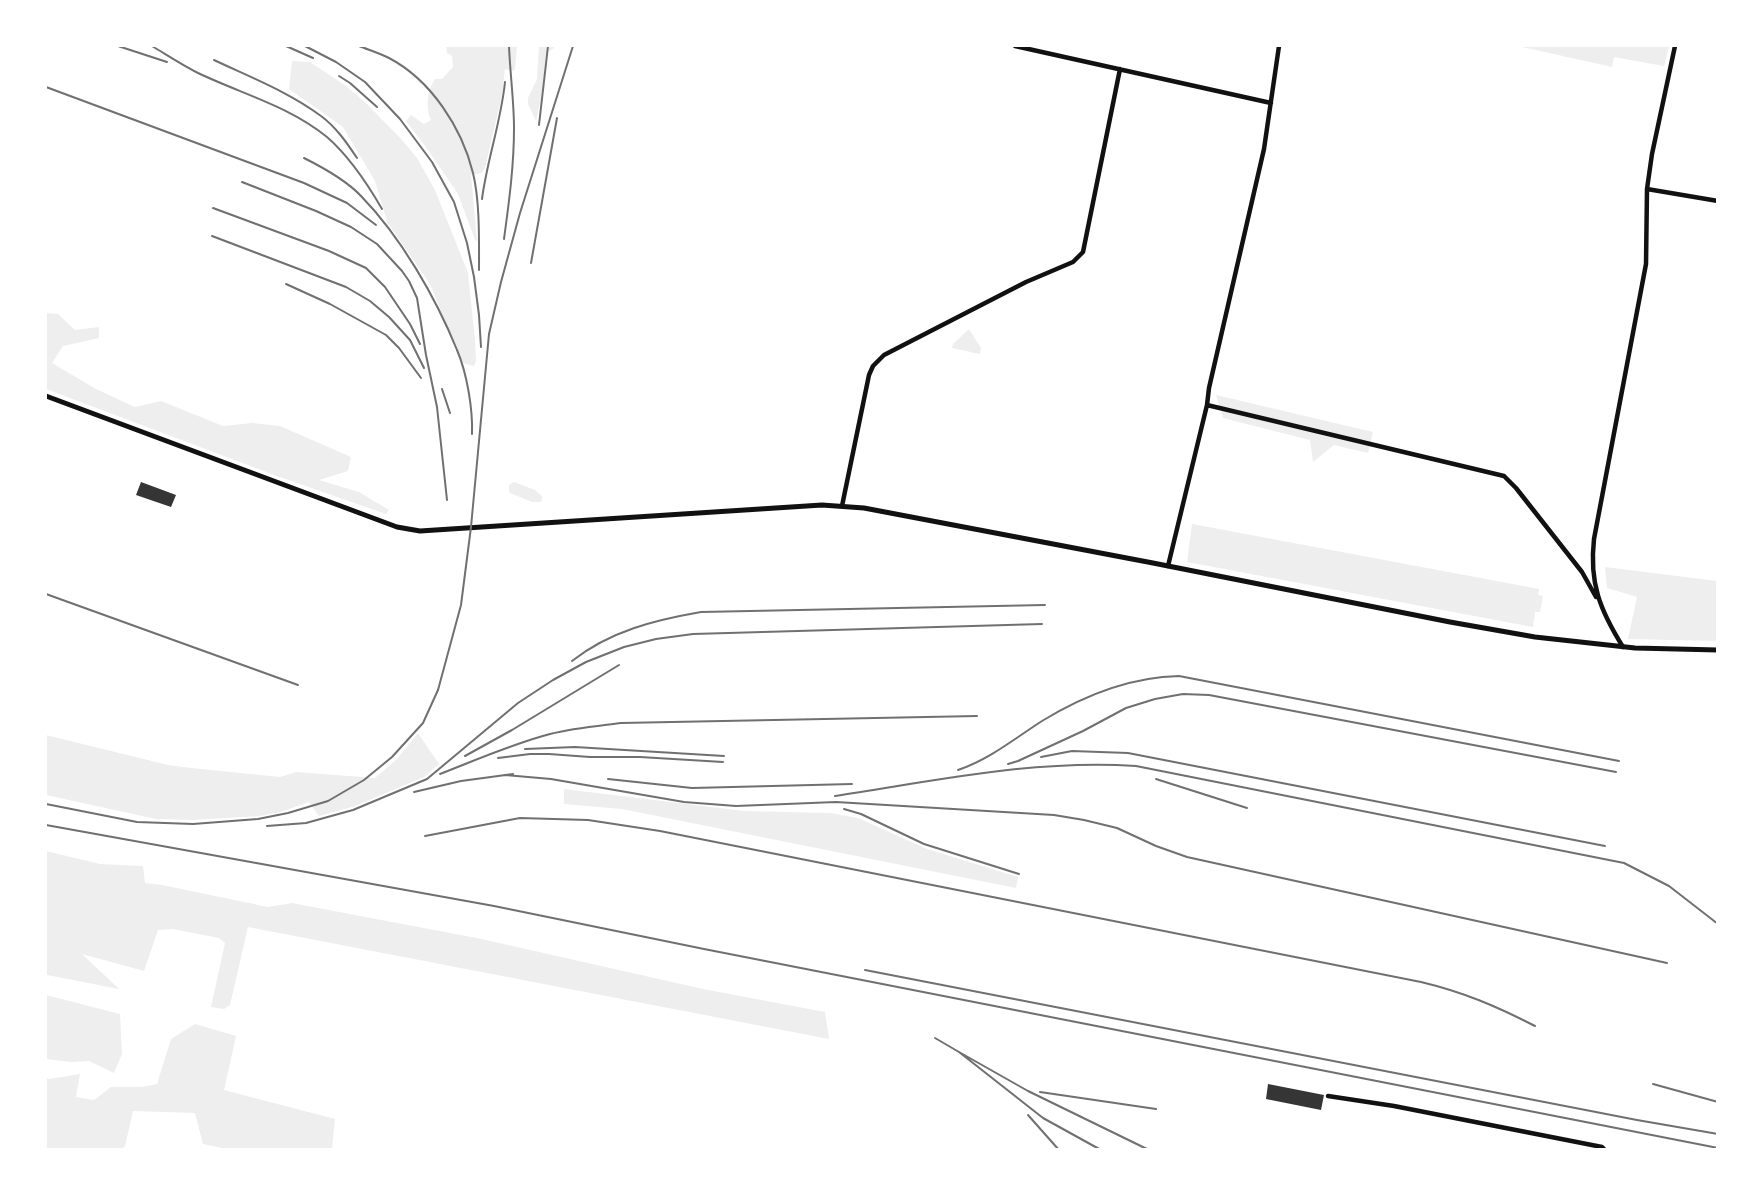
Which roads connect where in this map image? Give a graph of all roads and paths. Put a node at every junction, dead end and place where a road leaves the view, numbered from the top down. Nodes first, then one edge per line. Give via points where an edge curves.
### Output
1 (1016, 46) edge
2 (1279, 46) edge
3 (1675, 46) edge
4 (1120, 69) junction
5 (1271, 103) junction
6 (1647, 189) junction
7 (1717, 201) edge
8 (46, 396) edge
9 (1207, 405) junction
10 (842, 506) junction
11 (1168, 566) junction
12 (1601, 605) junction
13 (1623, 647) junction
14 (1717, 650) edge
15 (1328, 1096) dead end
16 (1605, 1150) edge

1 - 4 street
2 - 5 street
3 - 6 street
4 - 5 street
4 - 10 street via 1083,253 878,360 869,375
5 - 9 street
6 - 7 street
6 - 12 street via 1646,264 1594,539 1594,585
8 - 10 main road via 387,524 420,531
9 - 11 street
9 - 12 street via 1504,476 1582,572
10 - 11 main road
11 - 13 main road via 1450,622
12 - 13 street
13 - 14 main road
15 - 16 street

